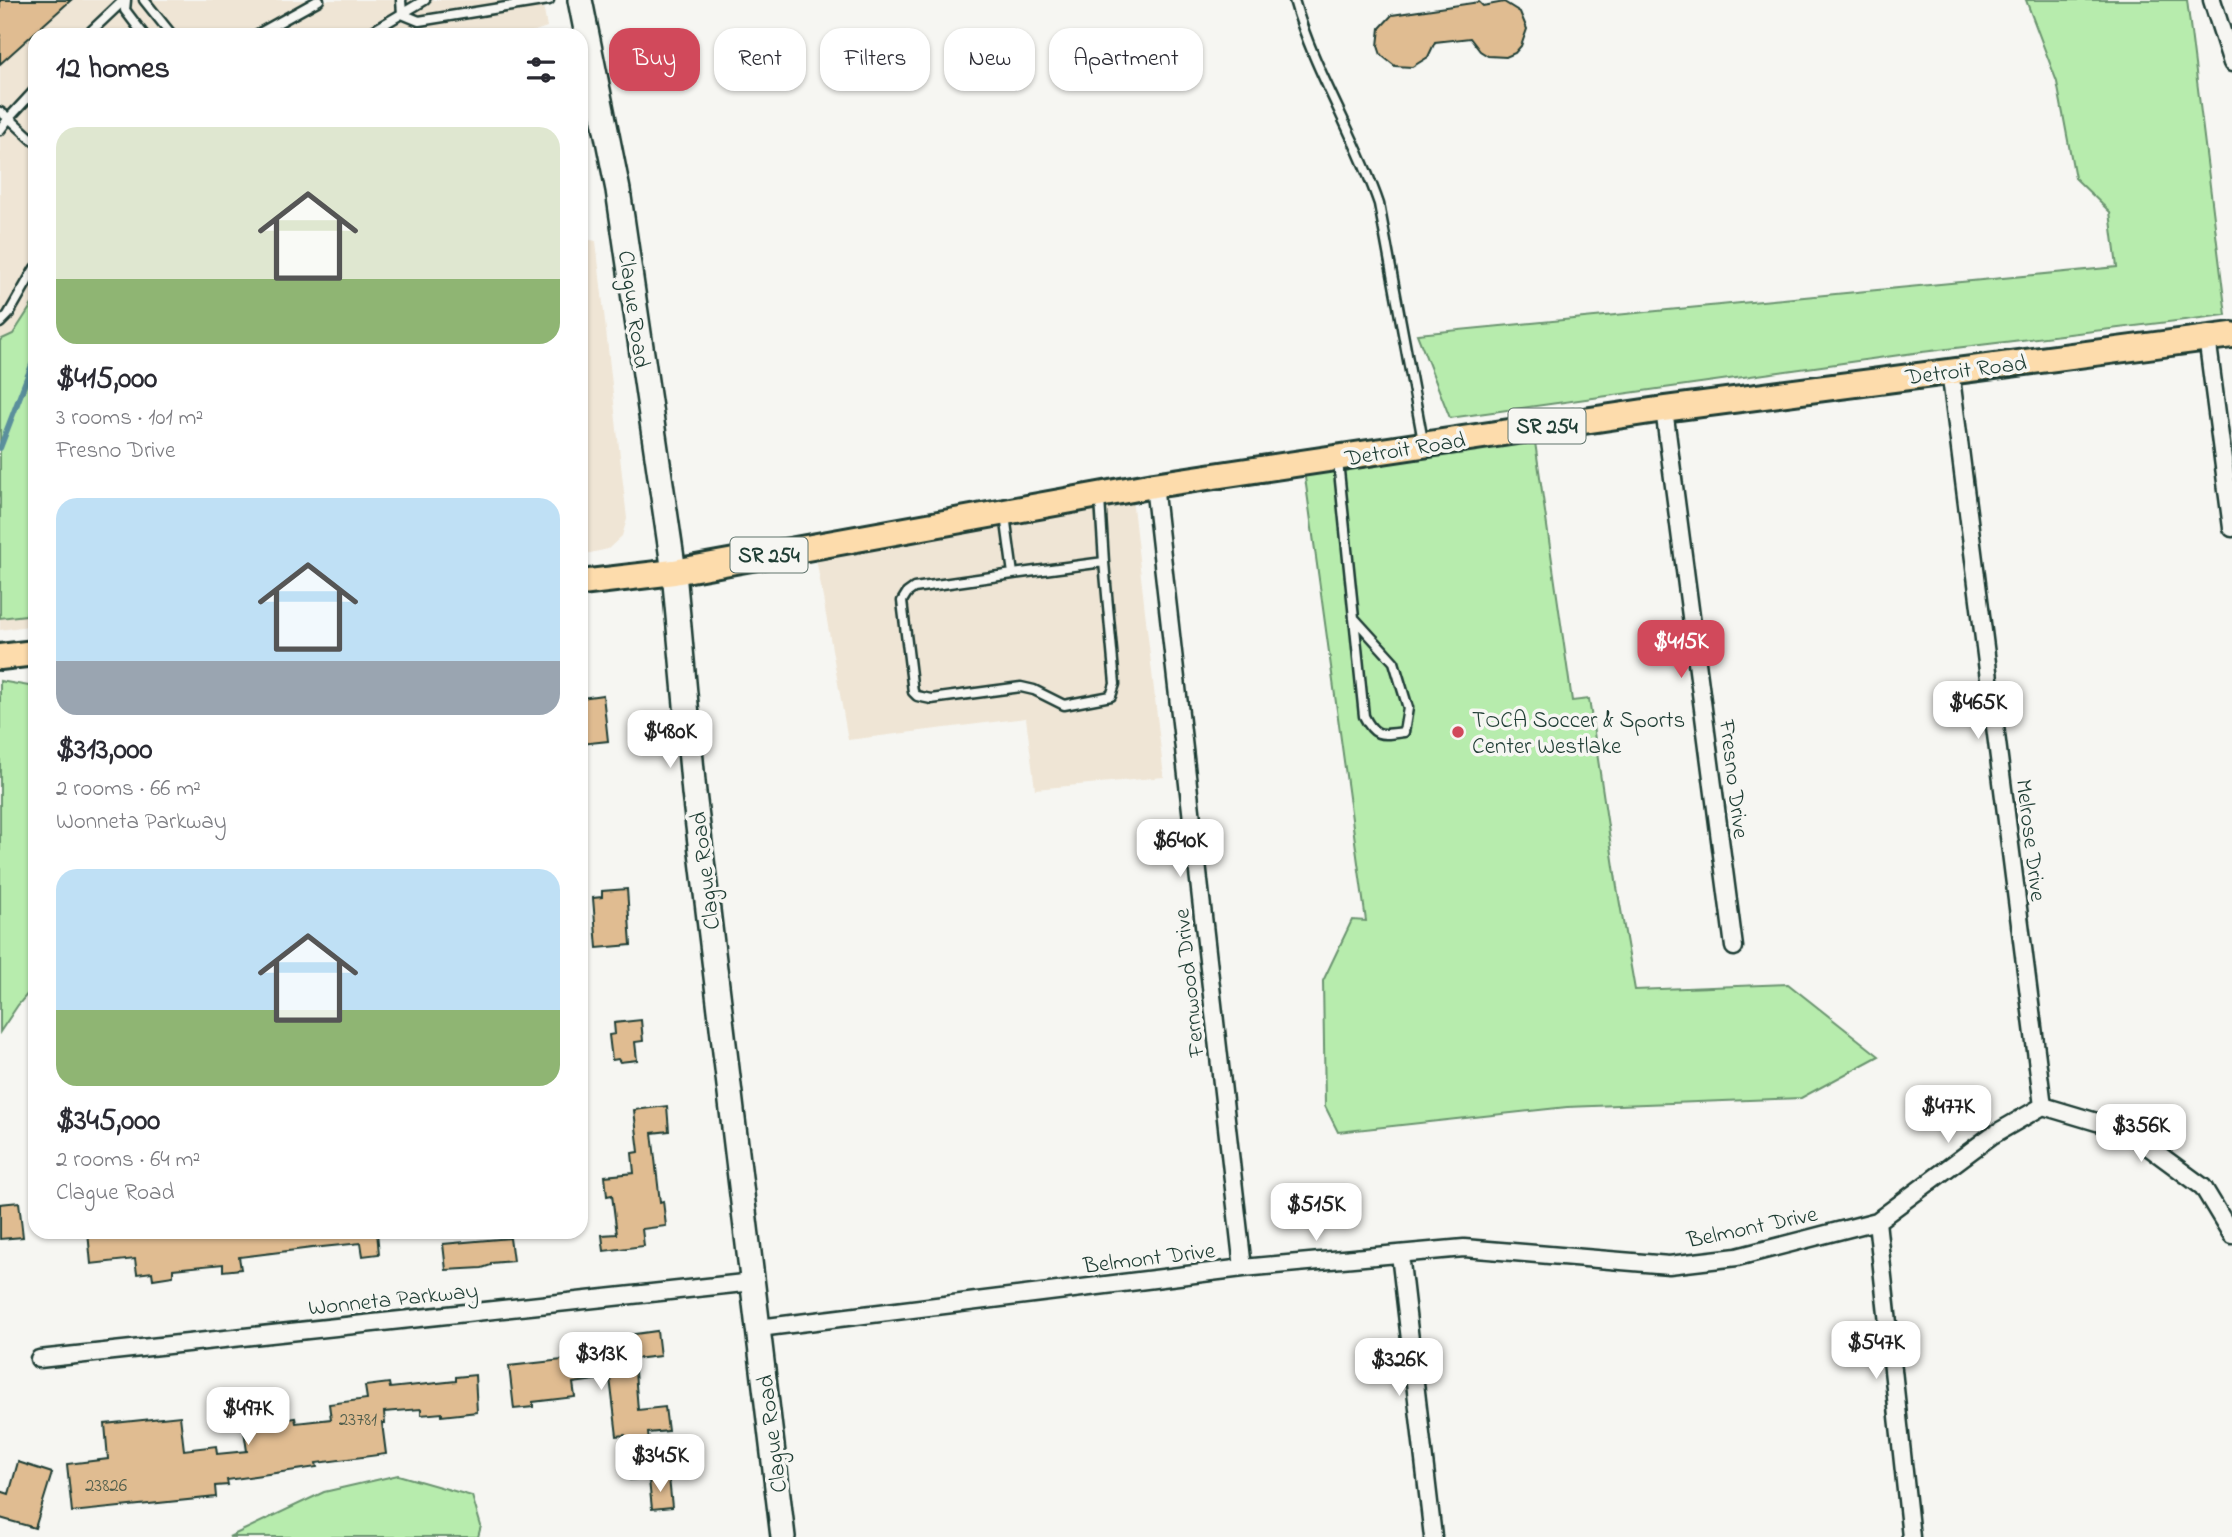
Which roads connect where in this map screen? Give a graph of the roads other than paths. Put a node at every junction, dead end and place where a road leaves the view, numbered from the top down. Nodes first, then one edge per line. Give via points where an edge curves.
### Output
1 (125, 0) edge
2 (144, 0) edge
3 (319, 0) edge
4 (401, 0) edge
5 (425, 0) edge
6 (549, 0) edge
7 (580, 0) edge
8 (1294, 0) edge
9 (2212, 0) edge
10 (402, 14) junction
11 (95, 28) edge
12 (139, 28) edge
13 (166, 28) edge
14 (269, 28) edge
15 (378, 28) edge
16 (586, 28) edge
17 (588, 40) edge
18 (2232, 63) edge
19 (28, 98) edge
20 (0, 112) edge
21 (9, 118) junction
22 (0, 130) edge
23 (28, 136) edge
24 (28, 280) edge
25 (0, 323) edge
26 (2232, 335) edge
27 (2207, 337) junction
28 (1950, 370) junction
29 (1664, 409) junction
30 (1424, 445) junction
31 (1338, 458) junction
32 (1154, 485) junction
33 (1100, 495) junction
34 (1005, 512) junction
35 (2232, 528) edge
36 (1104, 562) junction
37 (674, 572) junction
38 (1013, 573) junction
39 (588, 582) edge
40 (1354, 618) junction
41 (28, 654) edge
42 (0, 657) edge
43 (1734, 947) dead end
44 (2043, 1106) junction
45 (1877, 1221) junction
46 (2232, 1235) edge
47 (1401, 1254) junction
48 (1243, 1268) junction
49 (753, 1282) junction
50 (759, 1328) junction
51 (39, 1359) dead end
52 (783, 1537) edge
53 (1433, 1537) edge
54 (1911, 1537) edge

1 - 11 lane
1 - 12 lane via 125,10
2 - 13 lane
3 - 14 lane
4 - 10 lane
5 - 10 lane
6 - 10 lane via 419,21
7 - 16 main road, Clague Road
8 - 30 lane via 1313,56 1378,204
9 - 18 street
10 - 15 lane
17 - 37 main road, Clague Road via 618,190
19 - 21 lane
20 - 21 lane
21 - 22 lane
21 - 23 lane
24 - 25 lane
26 - 27 main road, Detroit Road / SR 254
27 - 28 main road, Detroit Road / SR 254
27 - 35 street
28 - 29 main road, Detroit Road / SR 254
28 - 44 street, Melrose Drive
29 - 30 main road, Detroit Road / SR 254
29 - 43 street, Fresno Drive
30 - 31 main road, Detroit Road / SR 254
31 - 32 main road, Detroit Road / SR 254
31 - 40 lane
32 - 33 main road, Detroit Road / SR 254
32 - 48 street, Fernwood Drive
33 - 34 main road, Detroit Road / SR 254
33 - 36 lane
34 - 37 main road, Detroit Road / SR 254
34 - 38 lane
36 - 38 lane
36 - 38 lane via 1115,684 1111,695 1064,705 1021,687 931,699 913,692 902,601 907,593 914,588
37 - 39 main road, Detroit Road / SR 254
37 - 49 main road, Clague Road via 694,793
40 - 40 lane via 1364,716 1370,729 1381,735 1404,732 1408,708 1394,662
41 - 42 main road
44 - 45 street via 1991,1136
44 - 46 street via 2127,1131 2203,1188
45 - 47 street, Belmont Drive via 1737,1257 1669,1265 1464,1248
45 - 54 street
47 - 48 street, Belmont Drive
47 - 53 street
48 - 50 street, Belmont Drive
49 - 50 main road, Clague Road
49 - 51 street, Wonneta Parkway
50 - 52 main road, Clague Road

